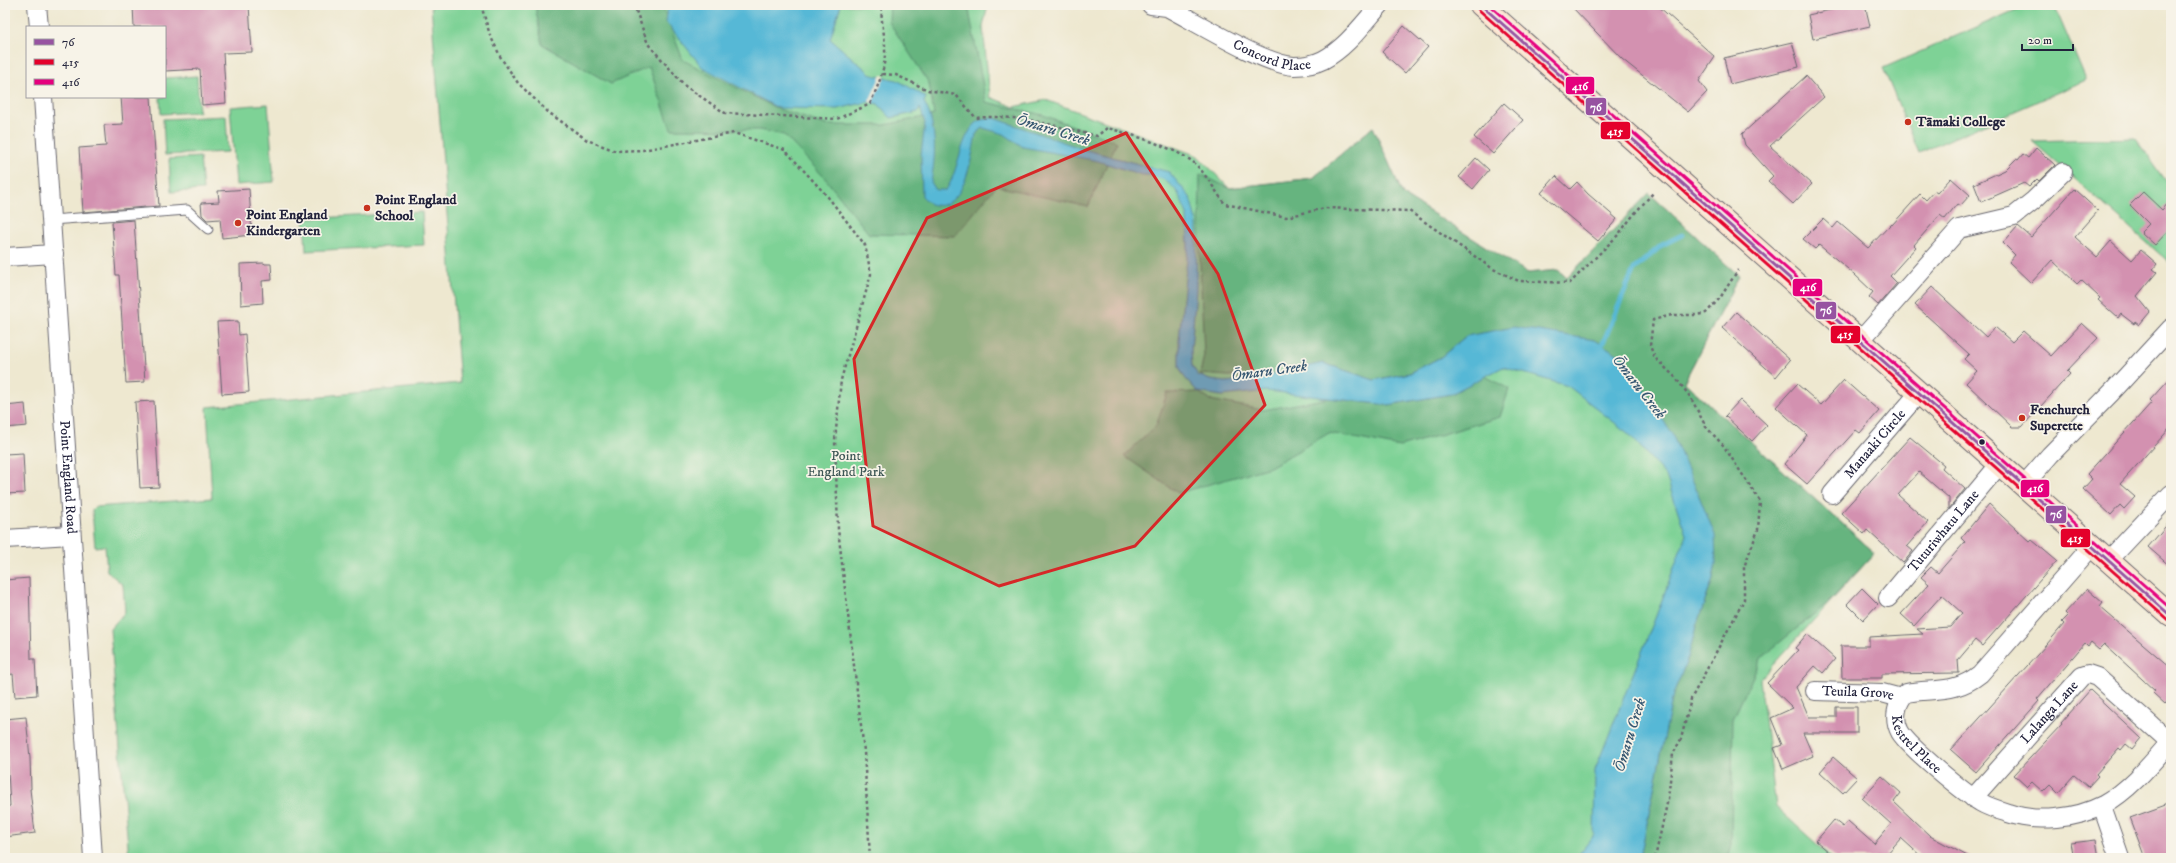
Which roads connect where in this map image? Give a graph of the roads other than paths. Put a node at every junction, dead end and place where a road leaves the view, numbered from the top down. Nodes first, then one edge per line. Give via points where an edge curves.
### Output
1 (37, 5) edge
2 (1151, 5) edge
3 (1380, 5) edge
4 (1481, 5) edge
5 (39, 26) edge
6 (43, 98) edge
7 (2063, 172) dead end
8 (52, 220) junction
9 (208, 229) dead end
10 (54, 254) junction
11 (5, 257) edge
12 (2171, 328) edge
13 (1860, 341) junction
14 (1918, 394) junction
15 (1999, 465) junction
16 (2023, 486) junction
17 (1832, 494) dead end
18 (2171, 494) edge
19 (71, 535) junction
20 (5, 539) edge
21 (2092, 546) junction
22 (2109, 560) junction
23 (1888, 598) dead end
24 (2171, 616) edge
25 (1815, 691) dead end
26 (1901, 698) junction
27 (2171, 741) edge
28 (1973, 798) junction
29 (2102, 806) junction
30 (93, 858) edge
31 (2120, 858) edge

1 - 5 street
2 - 3 street, Concord Place via 1167,7 1258,54 1284,65 1294,66 1314,63 1332,54 1343,46
4 - 13 main road
6 - 8 street, Point England Road
7 - 13 street via 2014,216 1959,229
8 - 9 lane via 187,210
8 - 10 street, Point England Road
10 - 11 street
10 - 19 street, Point England Road
12 - 16 street
13 - 14 main road
14 - 15 main road
14 - 17 street, Manaaki Circle
15 - 16 main road
15 - 23 street, Tuturiwhatu Lane
16 - 21 main road
18 - 22 street
19 - 20 street
19 - 30 street, Point England Road
21 - 22 main road
21 - 26 street, Kestrel Place via 1980,674 1968,683 1944,690 1906,693
22 - 24 main road
25 - 26 street, Teuila Grove via 1882,693
26 - 28 street, Kestrel Place via 1896,721 1901,733
27 - 28 street, Lalanga Lane via 2097,677 2088,674 2082,676
27 - 29 street, Kestrel Place via 2130,785
28 - 29 street, Kestrel Place via 1995,809 2026,817 2063,817
29 - 31 street

